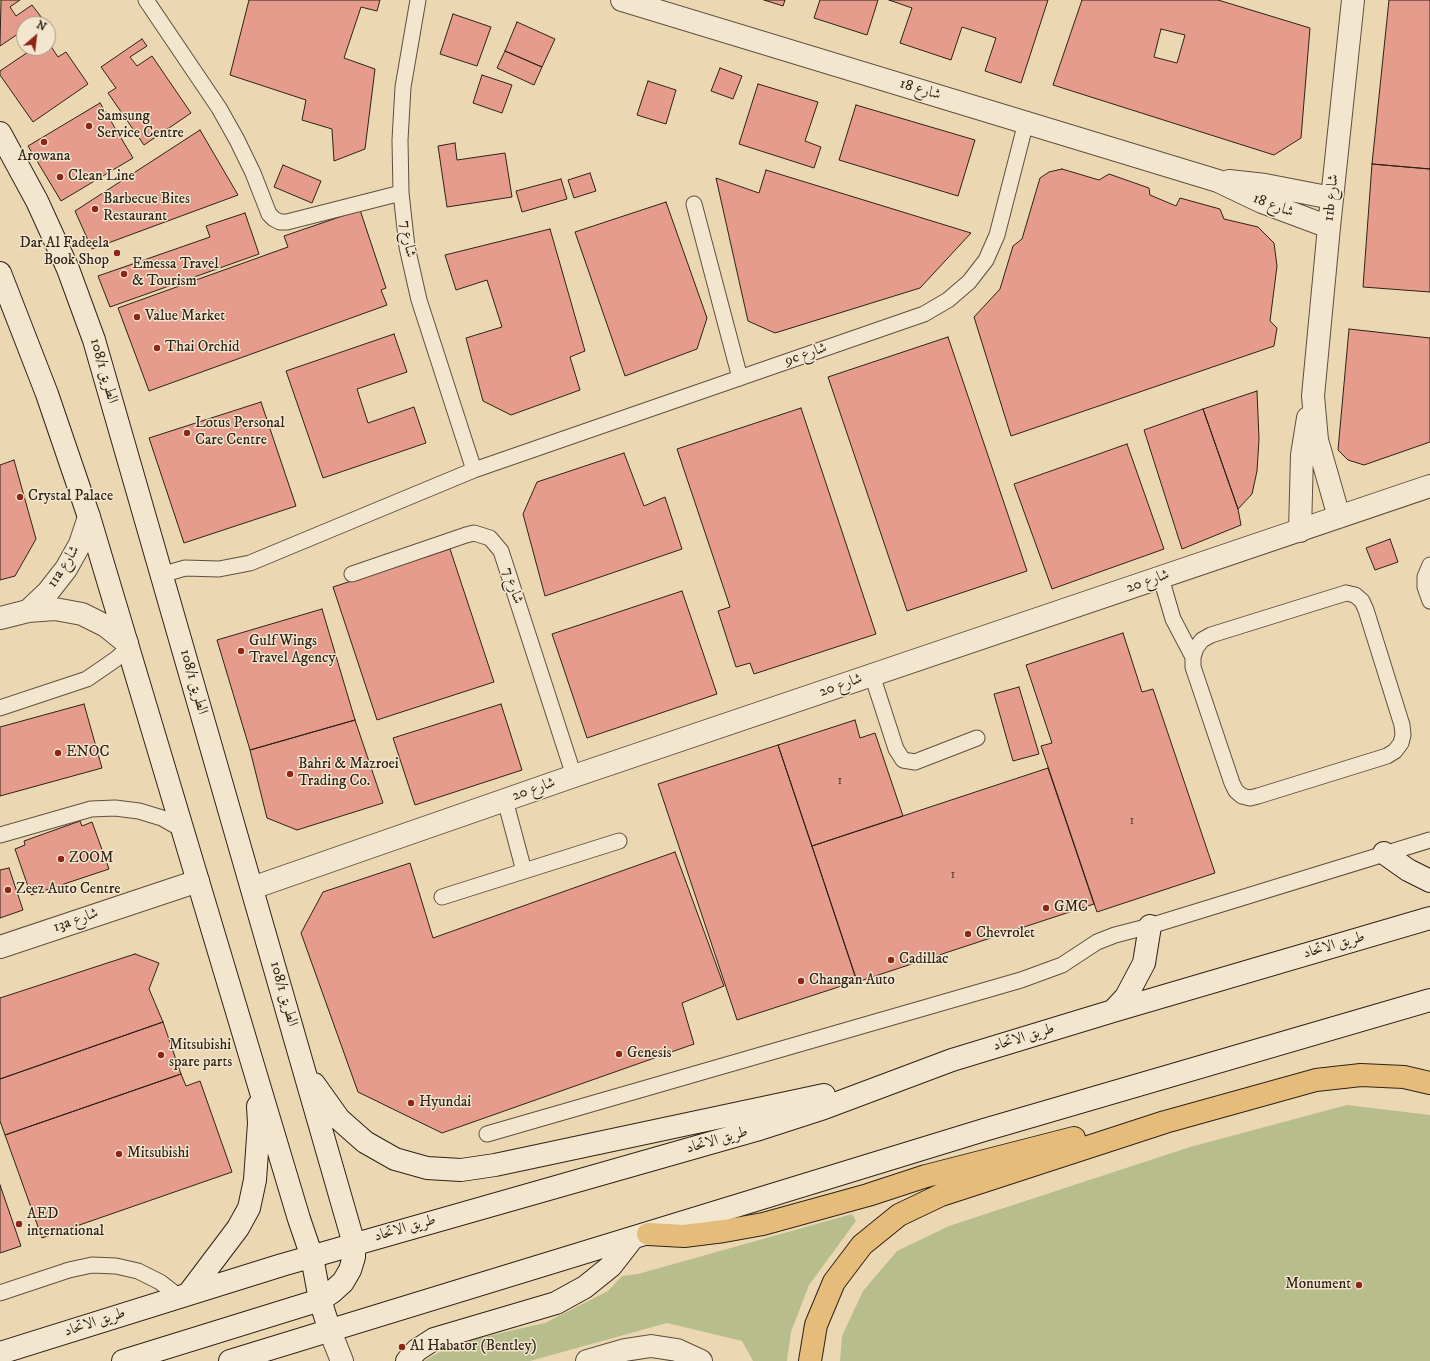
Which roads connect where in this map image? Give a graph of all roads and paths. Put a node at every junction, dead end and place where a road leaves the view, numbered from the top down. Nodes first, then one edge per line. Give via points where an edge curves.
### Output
1 (146, 0) edge
2 (418, 0) edge
3 (622, 0) edge
4 (1353, 0) edge
5 (1026, 122) junction
6 (0, 133) edge
7 (1218, 181) junction
8 (401, 193) junction
9 (1332, 198) junction
10 (694, 204) dead end
11 (1329, 227) junction
12 (0, 273) edge
13 (740, 378) junction
14 (1313, 396) junction
15 (474, 470) junction
16 (1430, 486) edge
17 (90, 517) junction
18 (1339, 517) junction
19 (1300, 531) junction
20 (1430, 565) edge
21 (352, 574) dead end
22 (161, 575) junction
23 (1161, 578) junction
24 (1430, 601) edge
25 (28, 611) junction
26 (0, 618) edge
27 (128, 645) junction
28 (1193, 657) junction
29 (872, 675) junction
30 (0, 708) edge
31 (977, 738) dead end
32 (574, 776) junction
33 (505, 800) junction
34 (183, 830) junction
35 (0, 835) edge
36 (1430, 840) edge
37 (619, 841) dead end
38 (1384, 853) junction
39 (524, 871) junction
40 (198, 881) junction
41 (1430, 881) edge
42 (252, 888) junction
43 (442, 897) dead end
44 (1430, 918) edge
45 (1150, 926) junction
46 (0, 948) edge
47 (1430, 1000) edge
48 (1113, 1011) junction
49 (302, 1061) junction
50 (255, 1071) junction
51 (899, 1079) junction
52 (1430, 1083) edge
53 (1165, 1122) junction
54 (486, 1134) dead end
55 (640, 1237) junction
56 (354, 1244) junction
57 (312, 1257) junction
58 (0, 1294) edge
59 (184, 1294) junction
60 (320, 1300) junction
61 (330, 1331) junction
62 (0, 1353) edge
63 (123, 1361) edge
64 (230, 1361) edge
65 (342, 1361) edge
66 (407, 1361) edge
67 (587, 1361) edge
68 (701, 1361) edge
69 (810, 1361) edge

1 - 8 lane via 219,108 253,173 269,214 274,219 287,222
2 - 8 lane, شارع 7 via 403,87
3 - 5 street, شارع 18
4 - 9 street, 11b شارع
5 - 7 street, شارع 18
5 - 13 lane, 9c شارع via 997,235 986,260 969,282 948,300 924,314
6 - 22 street, 108/1 الطريق via 37,201 68,269 84,312
7 - 9 street, شارع 18 via 1265,185
7 - 11 street, شارع 18 via 1262,202
8 - 15 lane, شارع 7 via 407,247 419,300
9 - 11 street, 11b شارع
10 - 13 lane
11 - 14 street, 11b شارع
12 - 17 street via 47,394
13 - 15 lane, 9c شارع
14 - 18 street, 11b شارع via 1317,440
14 - 19 street, 11b شارع via 1303,450
15 - 22 lane, 9c شارع via 250,562 230,568 186,568
16 - 18 street, شارع 20
17 - 25 street, 11a شارع via 80,544 66,569 48,592
17 - 27 street
18 - 19 street, شارع 20
19 - 23 street, شارع 20
20 - 24 lane via 1425,577 1425,587
21 - 32 lane, شارع 7 via 466,534 474,533 490,538 501,551
22 - 42 street, 108/1 الطريق
23 - 28 lane via 1173,619
23 - 29 street, شارع 20
25 - 26 street, 11a شارع
25 - 27 street, 11a شارع via 55,609 82,614 106,626
27 - 30 lane via 116,660 87,678
27 - 34 street
28 - 28 lane via 1194,667 1232,783 1242,796 1258,796 1387,756 1401,743 1402,725 1366,610 1362,601 1355,595 1337,595 1211,635 1202,640
29 - 31 lane via 896,749 903,760 915,762
29 - 32 street, شارع 20
32 - 33 street, شارع 20
33 - 39 lane
33 - 42 street, شارع 20
34 - 35 lane via 162,818 139,811 115,808 91,809
34 - 40 street
36 - 38 lane
37 - 39 lane
38 - 41 street via 1408,870
38 - 45 lane
39 - 43 lane
40 - 46 street, 13a شارع
40 - 50 street
42 - 49 street, 108/1 الطريق
44 - 48 street, طريق الاتحاد
45 - 48 street via 1144,964 1126,997
45 - 54 lane via 1115,934 1097,942 1062,965 1022,980
47 - 55 street via 984,1130
48 - 51 street, طريق الاتحاد via 952,1060
49 - 51 street via 318,1091 339,1119 365,1142 395,1159 427,1168 461,1170
49 - 56 street, 108/1 الطريق
50 - 57 street
50 - 59 street via 259,1123 255,1180 249,1208 238,1228
51 - 56 street, طريق الاتحاد via 824,1108 756,1130
52 - 53 main road via 1404,1077 1361,1075 1316,1080
53 - 55 main road via 1121,1126 1036,1147 763,1224 684,1236
53 - 69 main road via 941,1195 898,1215 862,1245 834,1282 816,1326
55 - 61 street via 375,1315
55 - 66 street via 611,1266 585,1286 556,1303 434,1339 417,1350
56 - 57 street, طريق الاتحاد
56 - 60 street via 354,1257 347,1276
57 - 59 street, طريق الاتحاد
57 - 60 street
58 - 59 lane via 69,1270 92,1265 116,1266 138,1271
59 - 62 street, طريق الاتحاد
60 - 61 street
60 - 63 street
61 - 64 street
61 - 65 street
67 - 68 street via 625,1350 651,1346 677,1350

